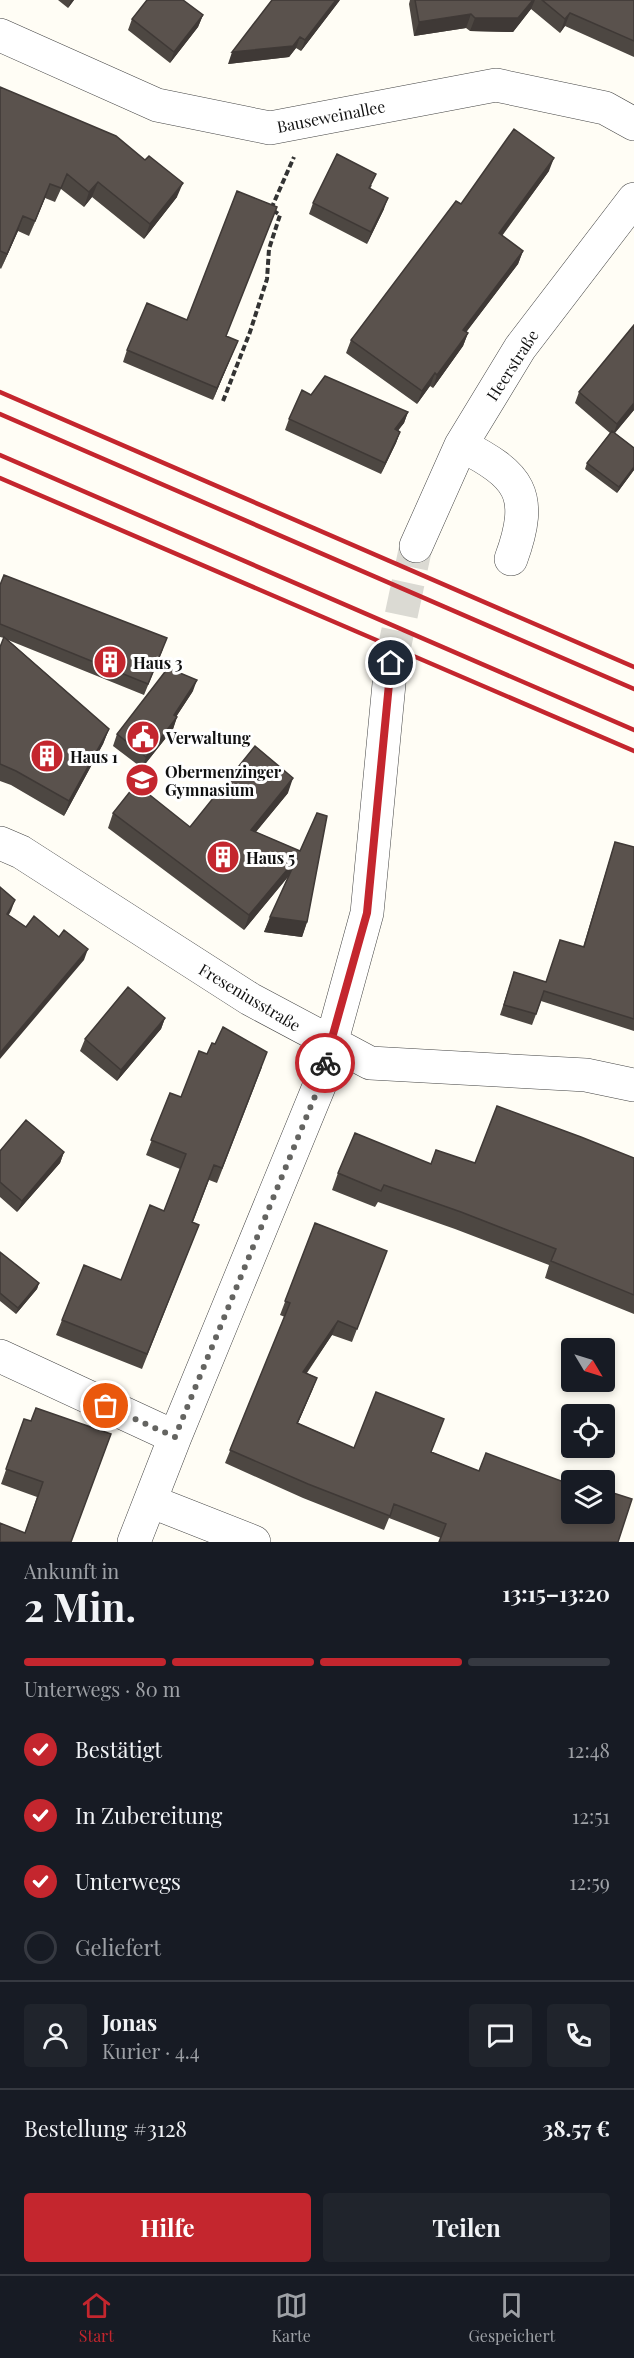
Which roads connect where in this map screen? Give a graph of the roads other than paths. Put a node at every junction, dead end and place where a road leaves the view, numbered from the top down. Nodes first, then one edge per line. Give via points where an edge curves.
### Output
1 (0, 34) edge
2 (634, 124) edge
3 (634, 199) edge
4 (461, 445) junction
5 (416, 546) tunnel mouth
6 (511, 559) dead end
7 (391, 663) tunnel mouth
8 (0, 843) edge
9 (331, 1043) junction
10 (634, 1085) edge
11 (0, 1356) edge
12 (175, 1437) junction
13 (150, 1501) junction
14 (134, 1542) edge
15 (254, 1542) edge

1 - 2 street, Bauseweinallee via 157,105 270,128 496,85 605,108
3 - 4 street, Heerstraße via 520,348
4 - 5 street, Heerstraße
4 - 6 street via 493,462 514,481 522,505 519,537
7 - 9 street via 367,913
8 - 9 street, Freseniusstraße via 21,852 250,999
9 - 10 street, Freseniusstraße via 370,1063 586,1075
9 - 12 street via 320,1084
11 - 12 street
12 - 13 street
13 - 14 street
13 - 15 street

